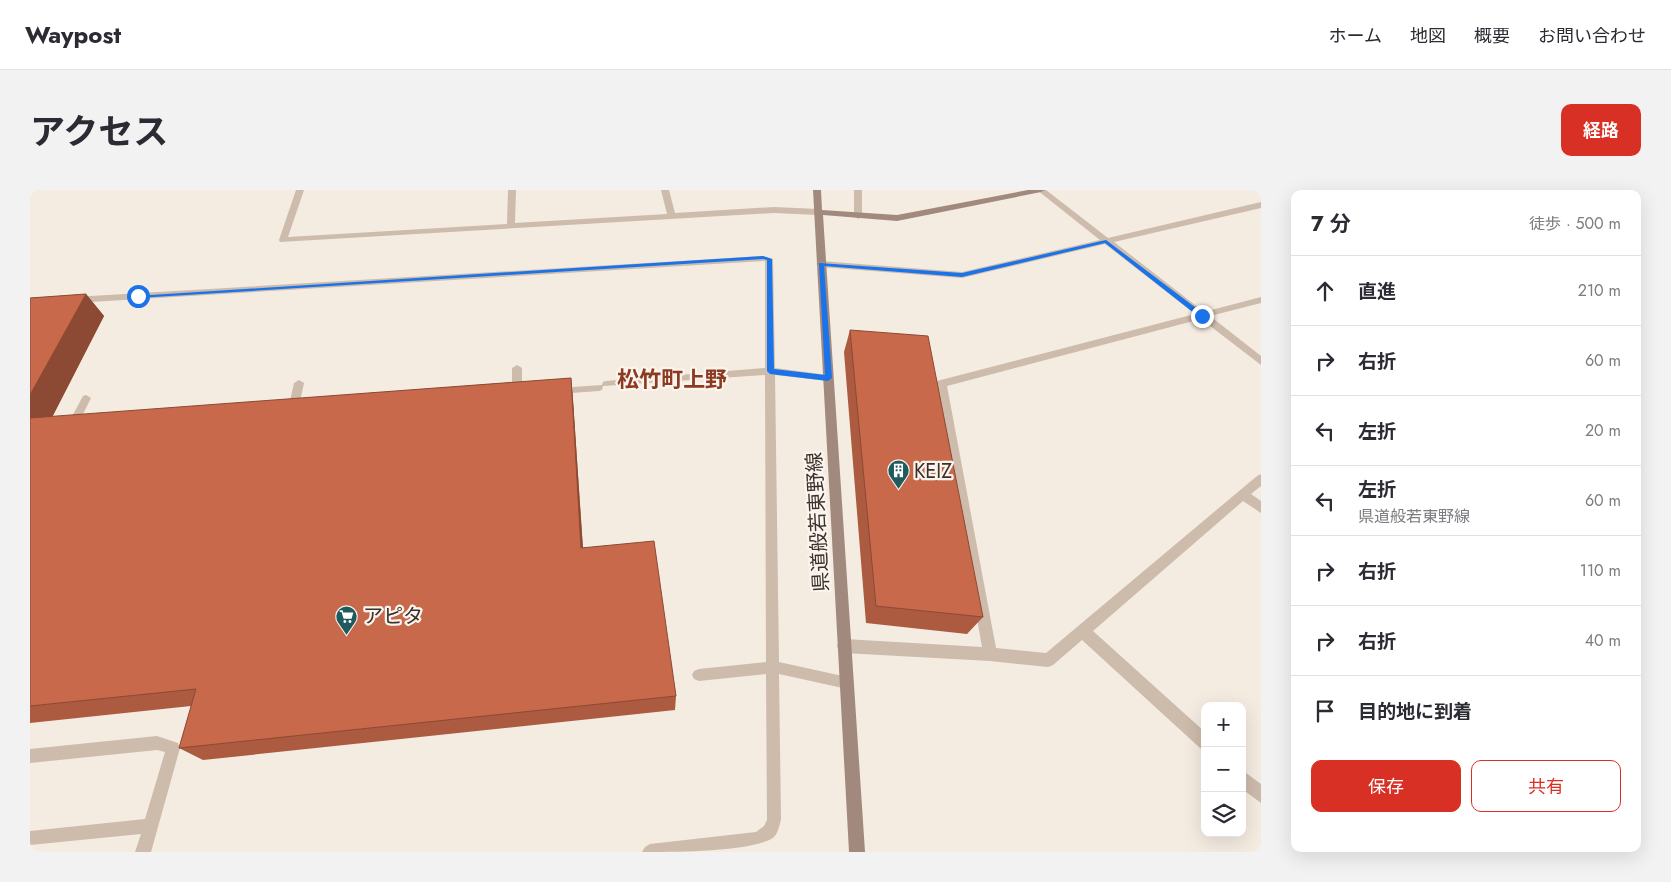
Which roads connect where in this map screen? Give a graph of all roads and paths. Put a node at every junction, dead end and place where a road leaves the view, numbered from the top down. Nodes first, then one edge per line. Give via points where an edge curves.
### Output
1 (300, 190) edge
2 (512, 190) edge
3 (665, 190) edge
4 (817, 190) edge
5 (858, 190) edge
6 (1041, 190) edge
7 (1261, 205) edge
8 (818, 212) junction
9 (858, 216) junction
10 (672, 217) junction
11 (511, 226) junction
12 (1106, 241) junction
13 (821, 264) junction
14 (60, 300) edge
15 (1261, 300) edge
16 (1202, 316) junction
17 (1261, 361) edge
18 (517, 368) dead end
19 (770, 371) junction
20 (828, 378) junction
21 (299, 383) dead end
22 (544, 392) edge
23 (516, 394) edge
24 (86, 398) dead end
25 (292, 410) edge
26 (87, 424) edge
27 (1261, 479) edge
28 (1243, 495) junction
29 (1261, 508) edge
30 (1083, 631) junction
31 (844, 646) junction
32 (990, 654) junction
33 (773, 667) junction
34 (699, 675) dead end
35 (847, 683) junction
36 (1201, 739) edge
37 (30, 756) edge
38 (1246, 782) edge
39 (1261, 795) edge
40 (150, 826) junction
41 (30, 838) edge
42 (143, 852) edge
43 (650, 852) edge
44 (857, 852) edge

1 - 11 street via 283,240
2 - 11 street
3 - 10 street
4 - 8 main road, 県道般若東野線
5 - 9 street
6 - 9 main road via 898,218
6 - 12 street
7 - 12 street
8 - 9 main road
8 - 10 street via 774,210
8 - 13 main road, 県道般若東野線
10 - 11 street
12 - 13 street via 962,275
12 - 16 street
13 - 20 main road, 県道般若東野線
14 - 19 lane via 763,258 770,259
15 - 16 street
16 - 17 street
16 - 32 street via 941,384
18 - 23 lane
19 - 20 lane
19 - 22 lane
19 - 33 lane
20 - 31 main road, 県道般若東野線
21 - 25 lane
24 - 26 lane via 73,424
27 - 28 street
28 - 29 street
28 - 30 street
30 - 32 street via 1048,660
30 - 36 street
31 - 32 street
31 - 35 main road, 県道般若東野線
33 - 34 lane
33 - 35 lane
33 - 43 lane via 774,820 770,831 758,839
35 - 44 main road, 県道般若東野線
37 - 40 lane via 157,743 173,748
38 - 39 street
40 - 41 lane
40 - 42 lane

